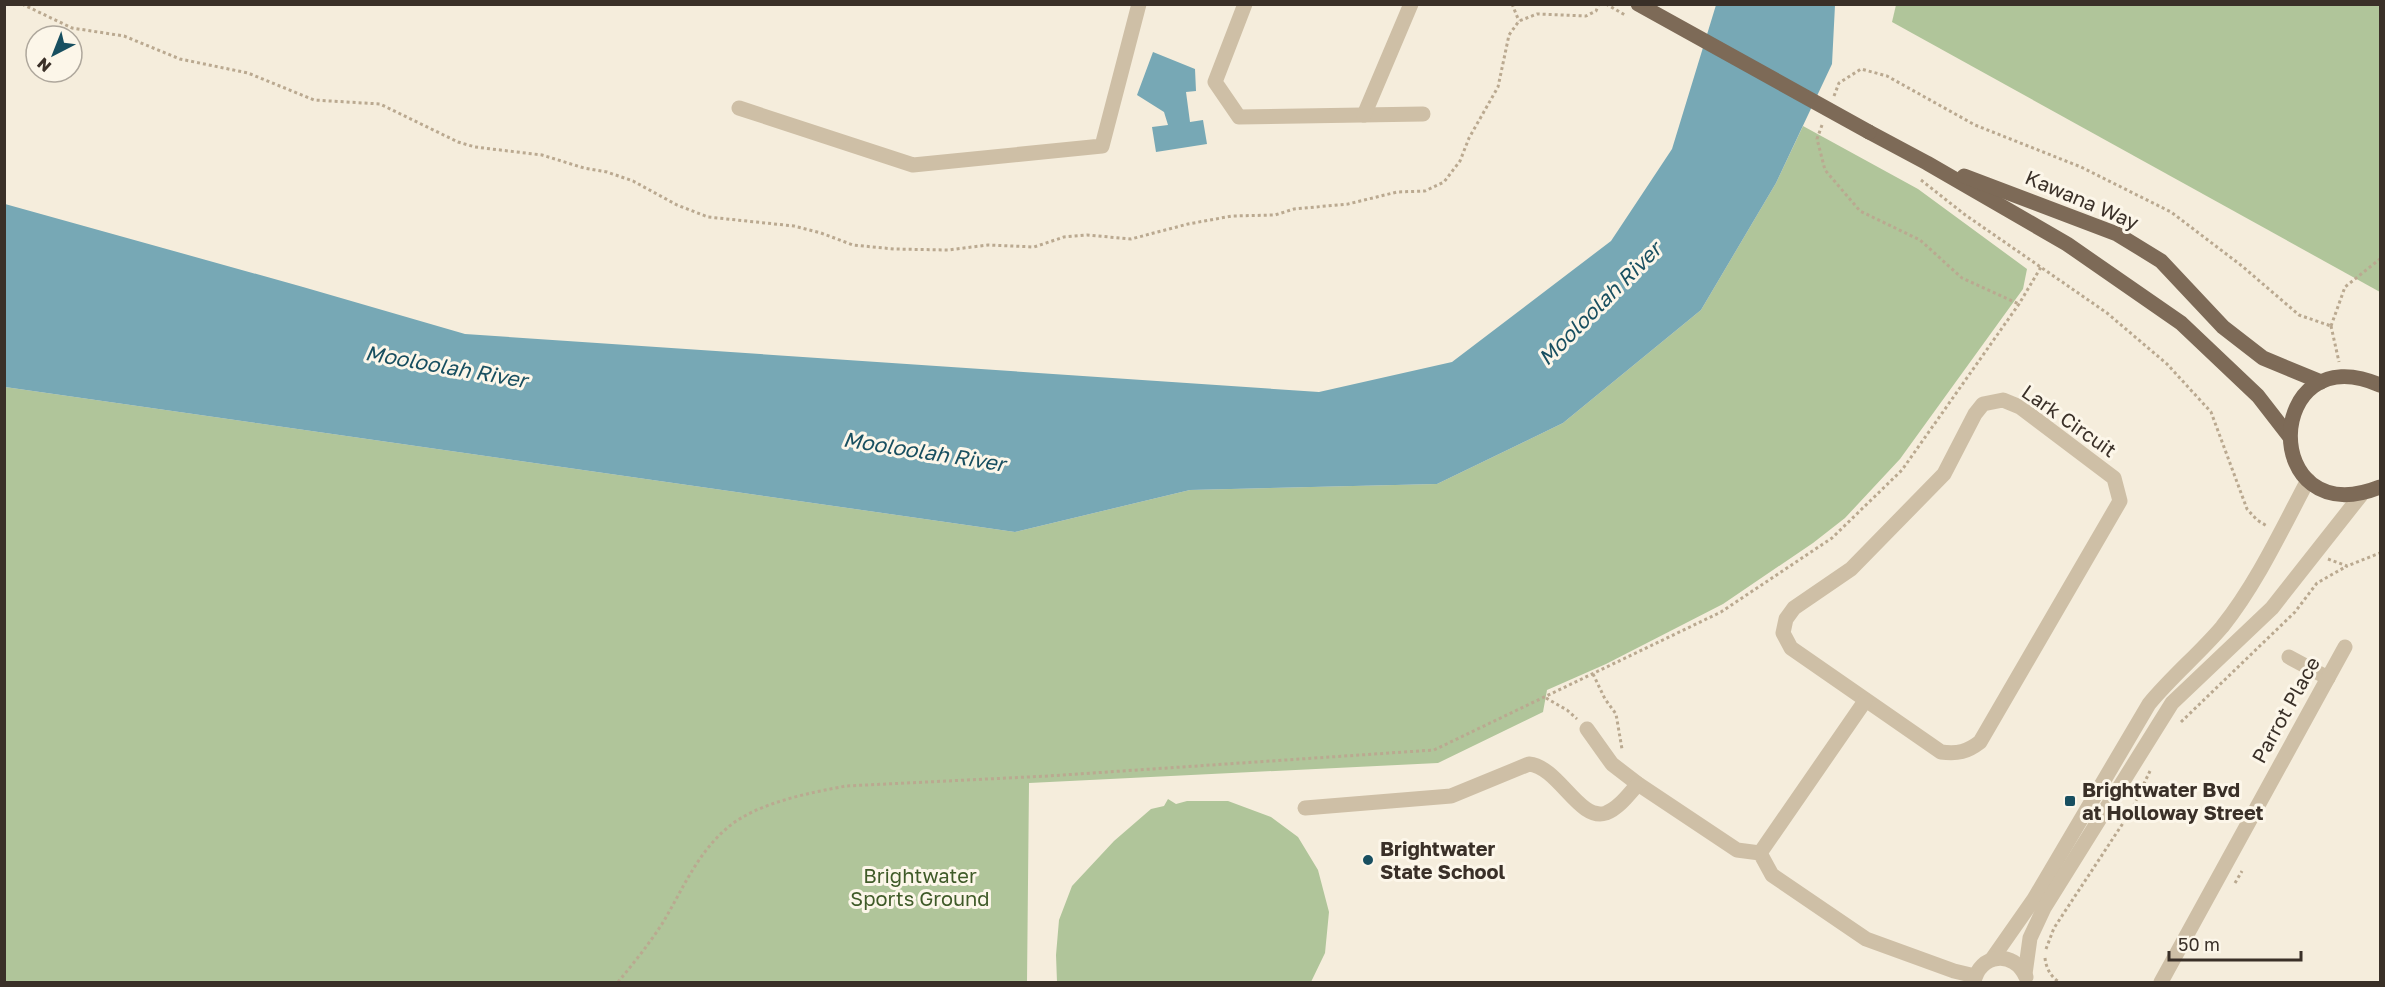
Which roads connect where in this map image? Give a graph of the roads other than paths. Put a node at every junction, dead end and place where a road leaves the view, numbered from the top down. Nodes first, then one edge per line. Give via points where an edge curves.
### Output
1 (1140, 4) edge
2 (1245, 4) edge
3 (1411, 4) edge
4 (1638, 4) edge
5 (739, 108) dead end
6 (1423, 114) dead end
7 (1364, 115) junction
8 (1928, 163) junction
9 (2321, 382) junction
10 (2380, 385) edge
11 (2289, 436) junction
12 (2308, 480) junction
13 (2380, 487) edge
14 (2361, 495) junction
15 (2345, 647) dead end
16 (2289, 657) dead end
17 (2328, 678) junction
18 (1865, 701) junction
19 (1587, 729) road end
20 (1638, 784) junction
21 (1305, 808) dead end
22 (1760, 853) junction
23 (1992, 959) junction
24 (2026, 978) edge
25 (1974, 979) edge
26 (2161, 982) edge

1 - 5 street via 1102,146 913,165
2 - 7 street via 1215,82 1239,117
3 - 7 street
4 - 8 main road, Kawana Way, bridge
6 - 7 street
8 - 9 main road, Kawana Way via 2117,234 2161,261 2223,327 2263,358
8 - 11 main road, Kawana Way via 2067,244 2181,323 2258,396
9 - 10 main road via 2343,376 2362,377
9 - 11 main road via 2297,405
11 - 12 main road via 2291,452
12 - 14 main road via 2342,496
12 - 23 street via 2223,625 2150,704 2034,899
13 - 14 main road
14 - 24 street via 2272,608 2172,703 2044,908 2030,938
15 - 17 street, Parrot Place
16 - 17 street
17 - 26 street, Parrot Place
18 - 18 street, Lark Circuit via 1941,752 1956,754 1980,742 2120,501 2114,478 2020,407 2003,400 1983,404 1944,474 1851,569 1794,608 1786,619 1783,633 1791,648
18 - 22 street
19 - 20 street via 1612,764
20 - 21 street via 1619,804 1605,813 1593,813 1581,806 1548,771 1529,764 1451,796
20 - 22 street via 1737,850
22 - 25 street via 1772,875 1866,939
23 - 24 street via 2008,959 2021,967
23 - 25 street via 1982,965

